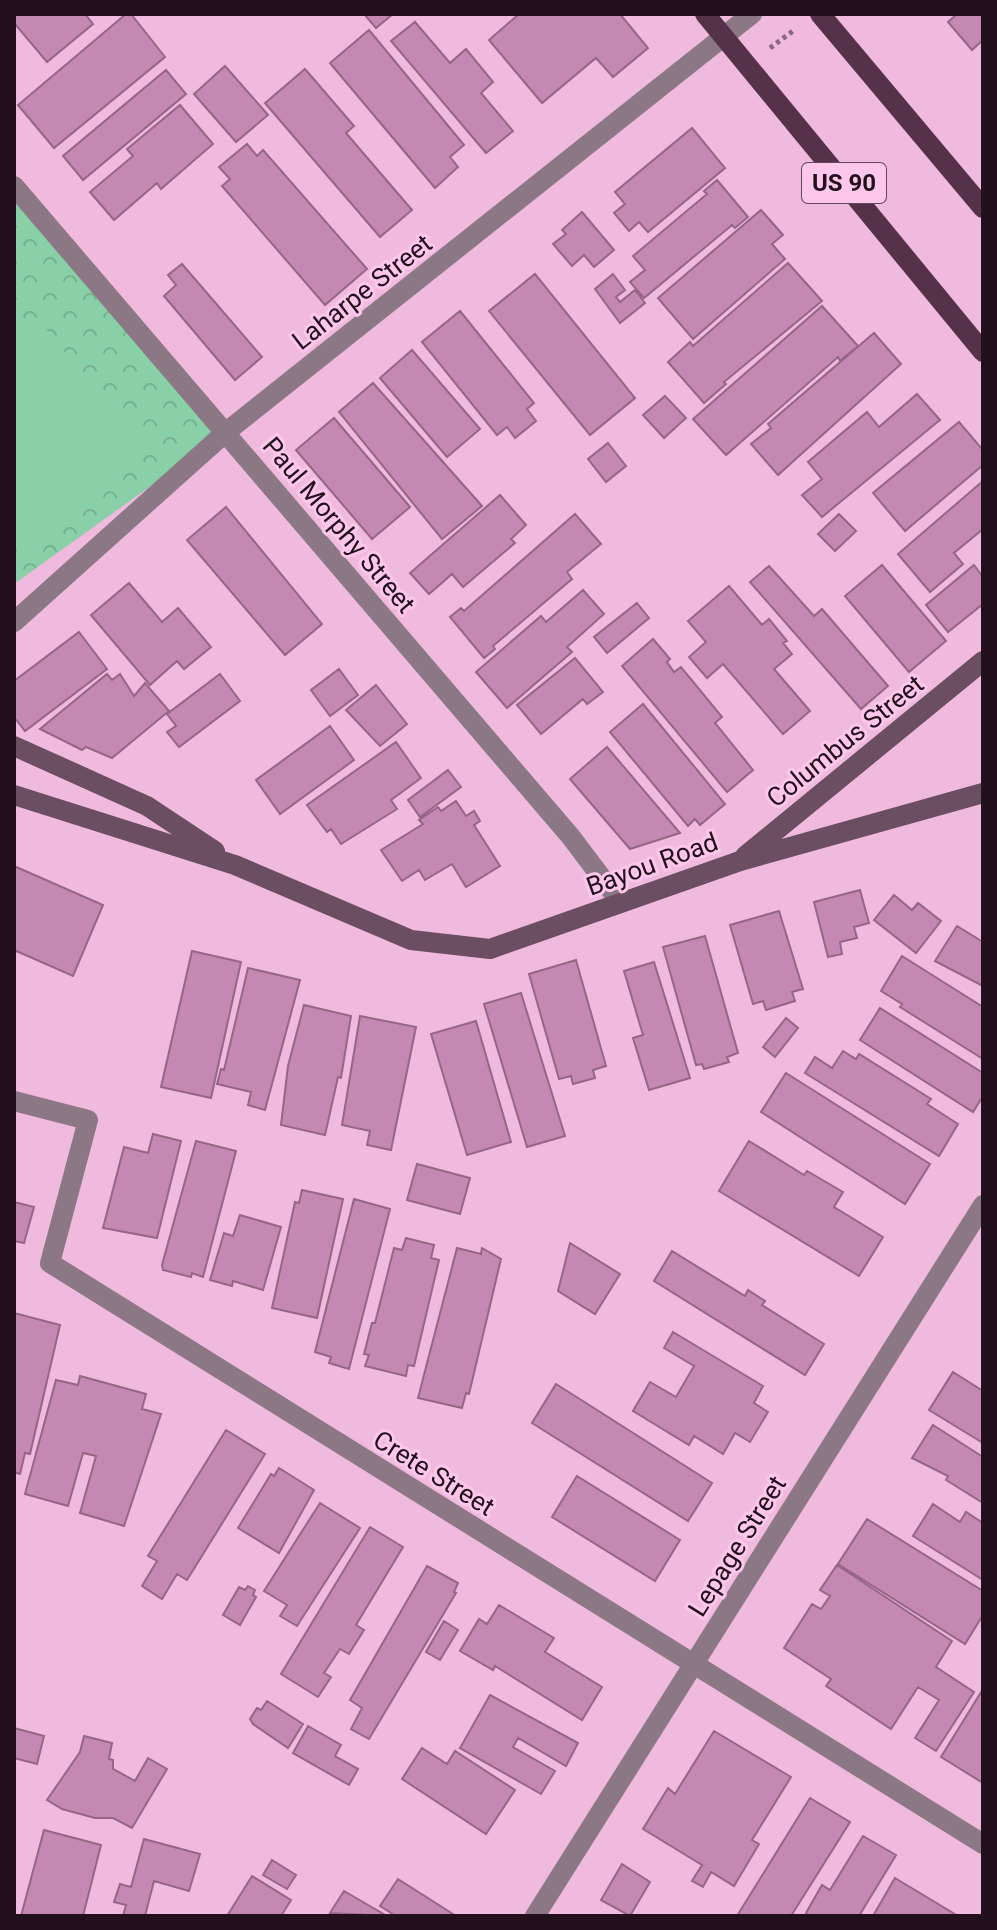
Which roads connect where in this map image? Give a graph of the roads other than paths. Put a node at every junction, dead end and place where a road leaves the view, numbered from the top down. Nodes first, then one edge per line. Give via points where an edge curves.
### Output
1 (705, 14) edge
2 (752, 14) edge
3 (820, 14) edge
4 (725, 37) junction
5 (14, 186) edge
6 (983, 208) edge
7 (983, 352) edge
8 (226, 432) junction
9 (14, 622) edge
10 (983, 661) edge
11 (14, 746) edge
12 (983, 793) edge
13 (14, 795) edge
14 (740, 861) junction
15 (235, 865) junction
16 (620, 902) junction
17 (14, 1101) edge
18 (983, 1205) edge
19 (692, 1665) junction
20 (983, 1844) edge
21 (535, 1916) edge

1 - 4 main road, US 90
2 - 4 street, Laharpe Street
3 - 6 main road
4 - 7 main road, US 90
4 - 8 street, Laharpe Street
5 - 8 street, Paul Morphy Street
8 - 9 street, Laharpe Street
8 - 16 street, Paul Morphy Street via 561,825
10 - 14 main road, Columbus Street
11 - 15 main road via 147,806
12 - 14 main road, Bayou Road
13 - 15 main road
14 - 16 main road, Bayou Road
15 - 16 main road, Bayou Road via 411,940 490,949
17 - 19 street, Crete Street via 88,1120 50,1263
18 - 19 street, Lepage Street
19 - 20 street, Crete Street
19 - 21 street, Lepage Street

